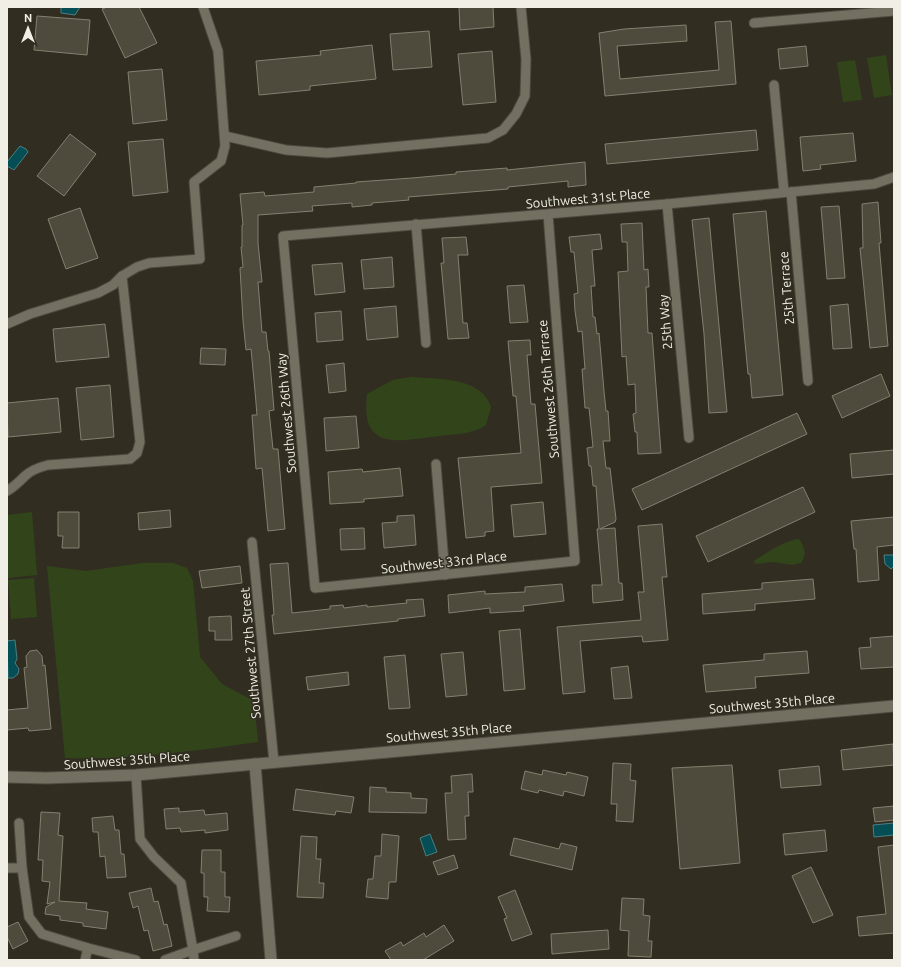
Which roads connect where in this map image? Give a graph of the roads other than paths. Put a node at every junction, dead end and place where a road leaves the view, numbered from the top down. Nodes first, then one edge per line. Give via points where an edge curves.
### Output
1 (203, 7) edge
2 (521, 7) edge
3 (894, 11) edge
4 (754, 23) dead end
5 (774, 86) dead end
6 (225, 136) junction
7 (894, 177) edge
8 (787, 192) junction
9 (667, 204) junction
10 (548, 214) junction
11 (416, 224) junction
12 (283, 236) joint
13 (122, 276) junction
14 (7, 324) edge
15 (426, 344) dead end
16 (808, 381) dead end
17 (689, 438) dead end
18 (436, 464) dead end
19 (7, 491) edge
20 (252, 542) dead end
21 (575, 561) joint
22 (445, 575) junction
23 (315, 588) joint
24 (894, 706) edge
25 (274, 762) junction
26 (255, 764) junction
27 (136, 775) junction
28 (7, 777) edge
29 (19, 823) dead end
30 (7, 868) edge
31 (22, 868) junction
32 (236, 936) dead end
33 (88, 948) junction
34 (194, 950) junction
35 (85, 960) edge
36 (136, 960) edge
37 (165, 960) edge
38 (194, 960) edge
39 (271, 960) edge

1 - 6 street via 218,51
2 - 6 street via 526,59 525,96 516,114 503,130 488,138 327,153 286,150
3 - 4 street
5 - 8 street, 25th Terrace
6 - 13 street via 221,161 194,182 200,259 149,263
7 - 8 street, Southwest 31st Place via 874,184
8 - 9 street, Southwest 31st Place
8 - 16 street, 25th Terrace
9 - 10 street, Southwest 31st Place
9 - 17 street, 25th Way
10 - 11 street, Southwest 31st Place
10 - 21 street, Southwest 26th Terrace
11 - 12 street, Southwest 31st Place
11 - 15 street
12 - 23 street, Southwest 26th Way
13 - 14 street via 98,293 30,314
13 - 19 street via 140,442 137,453 130,459 48,464 36,468
18 - 22 street
20 - 25 street, Southwest 27th Street
21 - 22 street, Southwest 33rd Place
22 - 23 street, Southwest 33rd Place
24 - 25 street, Southwest 35th Place
25 - 26 street, Southwest 35th Place
26 - 27 street, Southwest 35th Place
26 - 39 street
27 - 28 street, Southwest 35th Place
27 - 34 street via 140,839 154,857 181,883
29 - 31 street
30 - 31 street
31 - 33 street via 29,917 42,934
32 - 34 street
33 - 35 street
33 - 36 street
34 - 37 street
34 - 38 street

